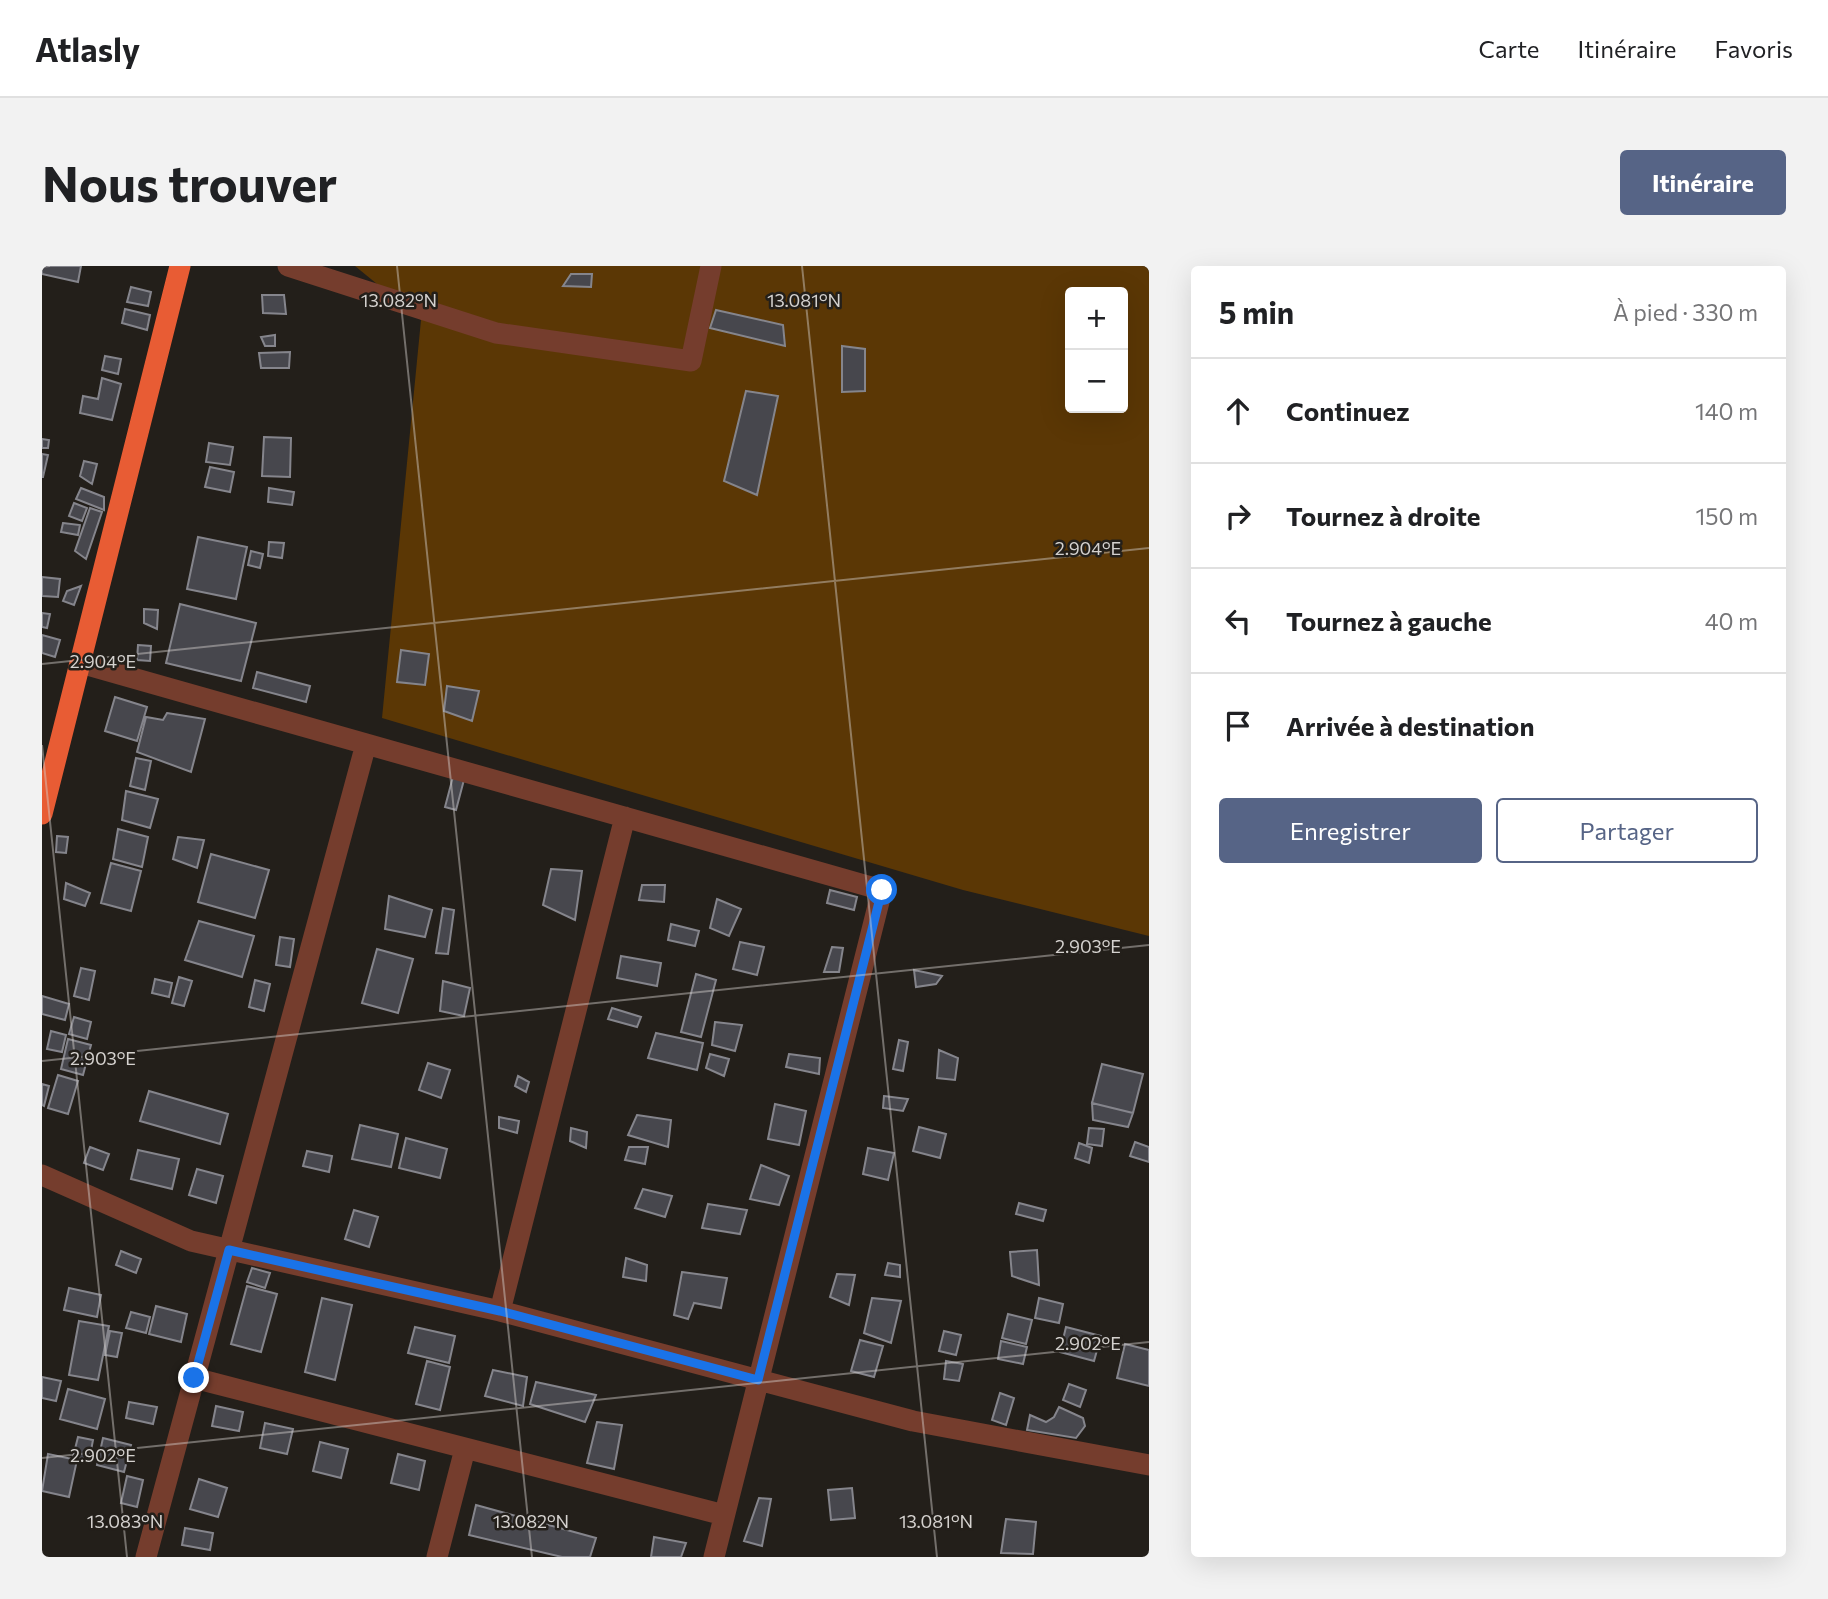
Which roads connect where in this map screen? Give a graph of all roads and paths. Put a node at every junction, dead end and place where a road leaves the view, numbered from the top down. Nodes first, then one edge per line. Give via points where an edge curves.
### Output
1 (180, 266) edge
2 (288, 266) edge
3 (711, 266) edge
4 (80, 663) junction
5 (366, 744) junction
6 (42, 814) edge
7 (625, 817) junction
8 (42, 1175) edge
9 (229, 1250) junction
10 (500, 1311) junction
11 (194, 1378) junction
12 (758, 1380) junction
13 (465, 1449) junction
14 (1149, 1465) edge
15 (724, 1516) junction
16 (146, 1557) edge
17 (438, 1557) edge
18 (714, 1557) edge

1 - 4 highway
2 - 3 street via 496,333 691,361
4 - 5 street
4 - 6 highway
5 - 7 street
5 - 9 street
7 - 10 street
7 - 12 street via 882,890
8 - 9 street via 191,1241
9 - 10 street
9 - 11 street
10 - 12 street
11 - 13 street
11 - 16 street
12 - 14 street via 913,1421
12 - 15 street
13 - 15 street
13 - 17 street
15 - 18 street

